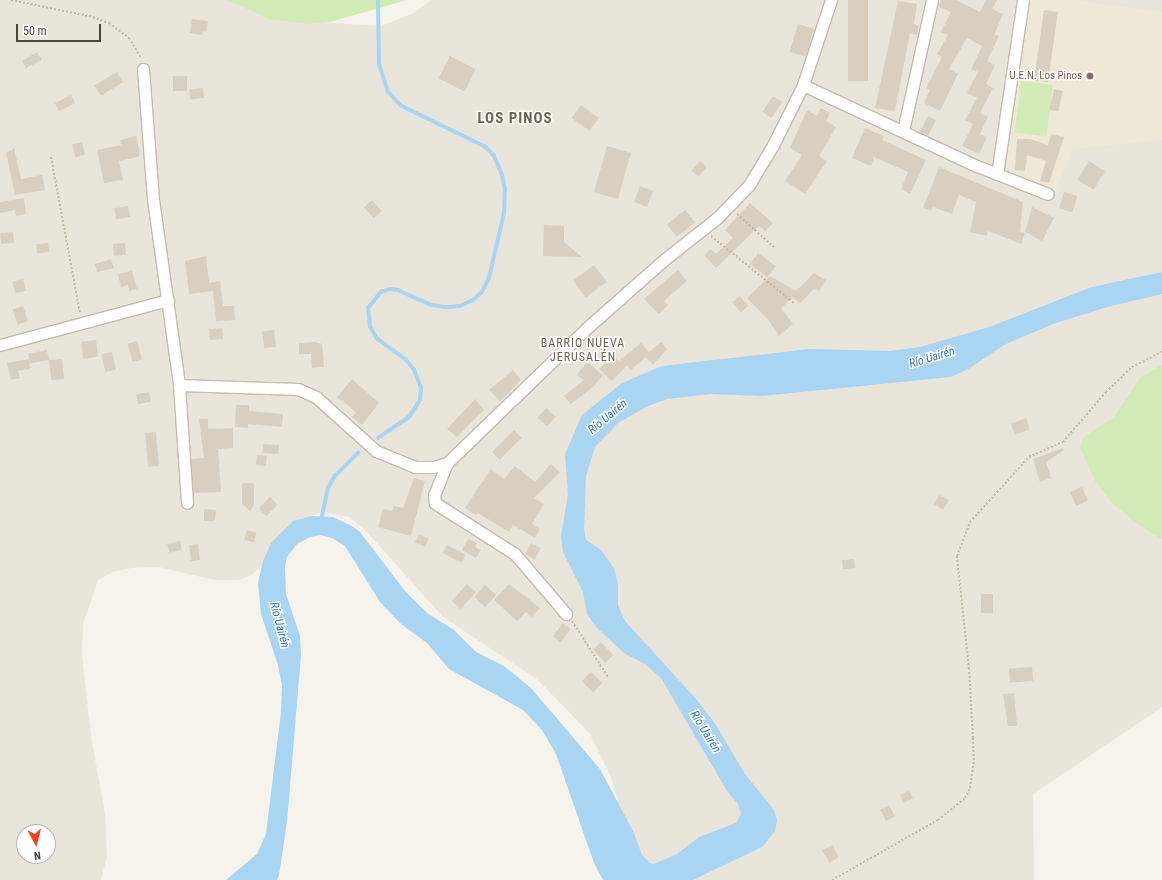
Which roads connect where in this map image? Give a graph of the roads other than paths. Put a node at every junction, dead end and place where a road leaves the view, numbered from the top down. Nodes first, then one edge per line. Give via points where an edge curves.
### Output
1 (831, 0) edge
2 (932, 0) edge
3 (1023, 0) edge
4 (143, 69) road end
5 (803, 85) junction
6 (903, 132) junction
7 (997, 174) junction
8 (1048, 194) dead end
9 (168, 300) junction
10 (0, 345) edge
11 (179, 385) junction
12 (447, 463) junction
13 (187, 503) dead end
14 (566, 614) road end

1 - 5 street
2 - 6 street
3 - 7 street
4 - 9 street via 153,199
5 - 6 street
5 - 12 street via 760,169 729,207 589,326
6 - 7 street
7 - 8 street
9 - 10 street
9 - 11 street
11 - 12 street via 298,389 316,397 376,451 415,467 433,467
11 - 13 street
12 - 14 street via 434,495 436,503 515,554

